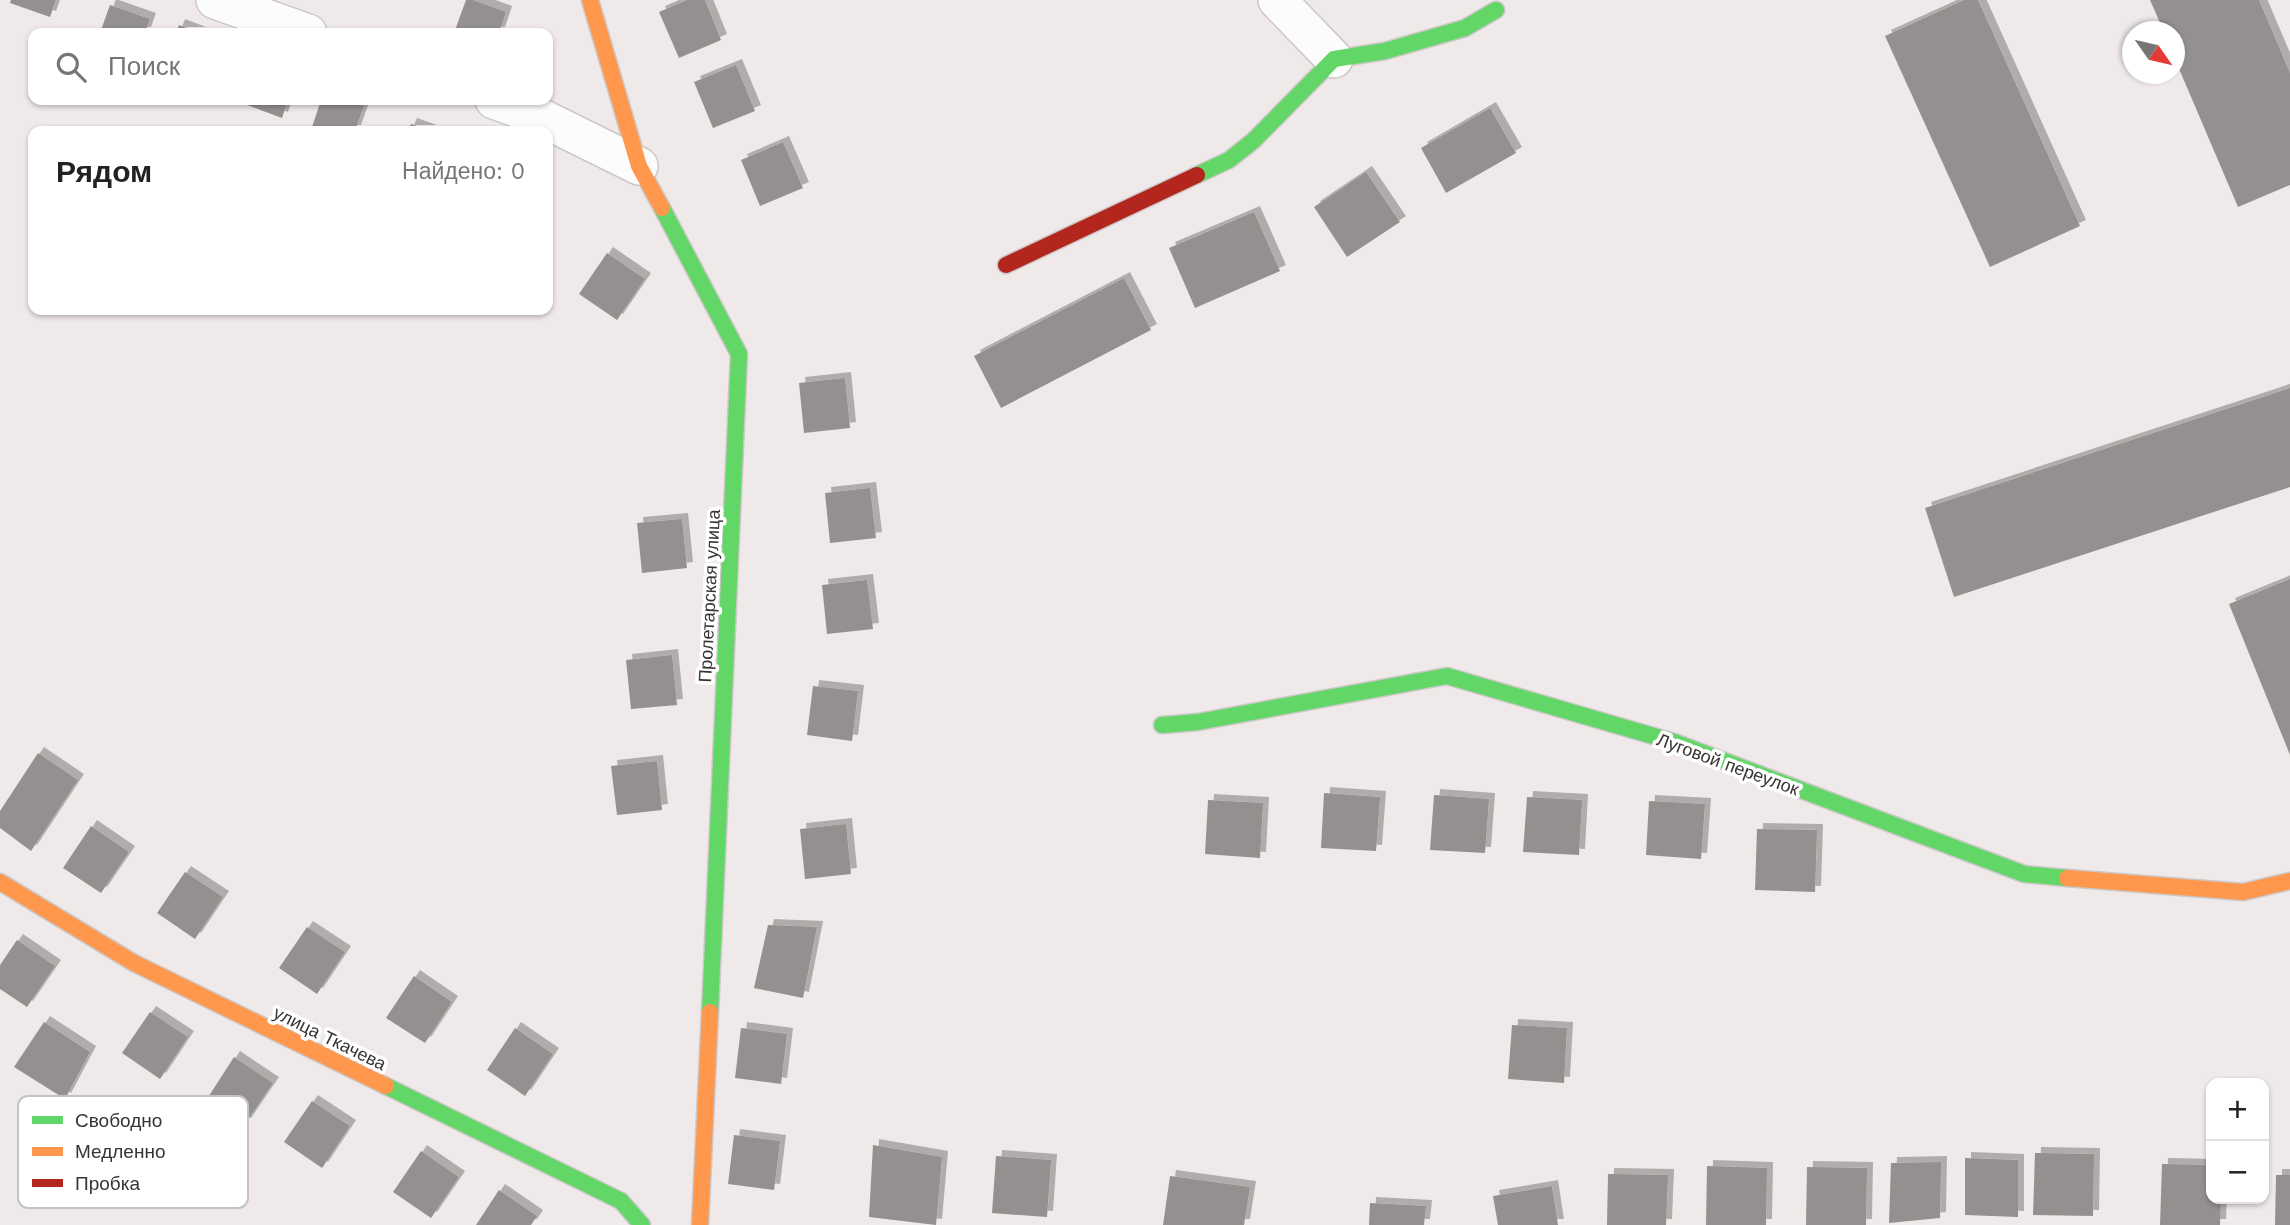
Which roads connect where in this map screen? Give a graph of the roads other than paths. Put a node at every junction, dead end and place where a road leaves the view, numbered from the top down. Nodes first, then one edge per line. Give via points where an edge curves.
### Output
1 (215, 0) edge
2 (590, 0) edge
3 (1277, 0) edge
4 (1496, 10) dead end
5 (294, 28) edge
6 (1334, 60) junction
7 (508, 105) edge
8 (639, 166) junction
9 (1006, 265) dead end
10 (1162, 725) dead end
11 (2290, 881) edge
12 (0, 882) edge
13 (642, 1225) edge
14 (700, 1225) edge

1 - 5 street
2 - 8 street, Пролетарская улица
3 - 6 street
4 - 6 street via 1465,28
6 - 9 street via 1229,160
7 - 8 street
8 - 14 street, Пролетарская улица via 739,354
10 - 11 street, Луговой переулок via 1447,676 1674,742 2024,874 2243,892
12 - 13 street, улица Ткачева via 134,963 621,1201

